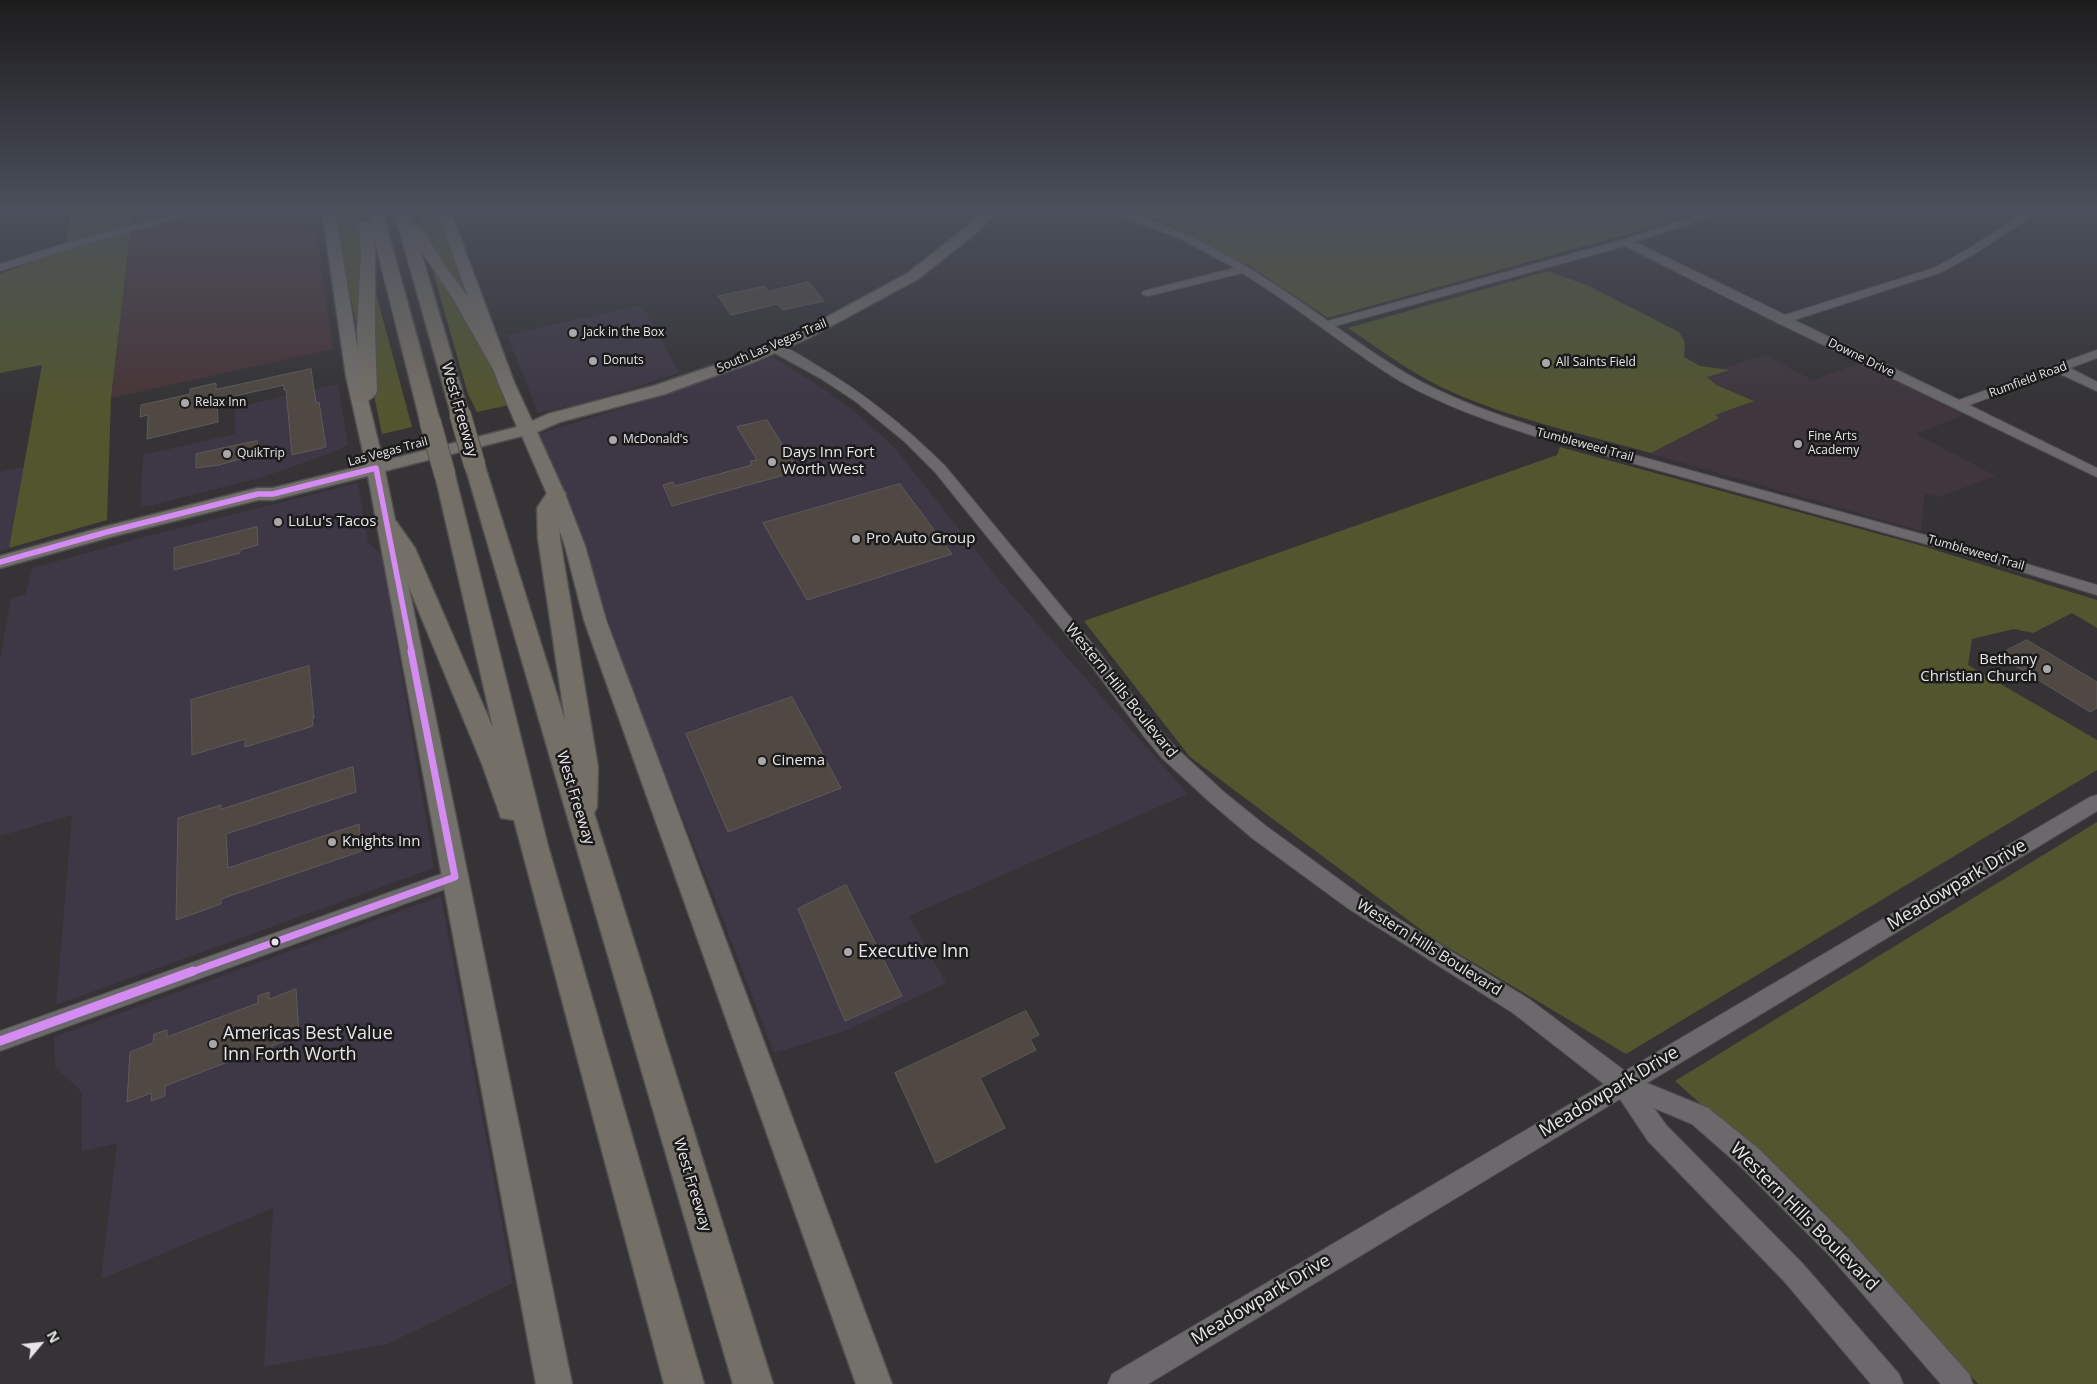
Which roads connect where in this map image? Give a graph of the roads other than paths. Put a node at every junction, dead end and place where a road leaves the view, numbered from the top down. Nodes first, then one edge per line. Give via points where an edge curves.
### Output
1 (338, 275) edge
2 (370, 275) edge
3 (392, 275) edge
4 (420, 275) edge
5 (444, 275) edge
6 (467, 275) edge
7 (915, 275) edge
8 (1222, 275) edge
9 (1252, 275) edge
10 (1508, 275) edge
11 (1691, 275) edge
12 (1924, 275) edge
13 (1148, 293) dead end
14 (1782, 320) junction
15 (1326, 325) junction
16 (775, 348) junction
17 (2097, 354) edge
18 (499, 365) junction
19 (2059, 368) junction
20 (2097, 387) edge
21 (360, 398) junction
22 (1958, 406) junction
23 (524, 424) junction
24 (374, 461) junction
25 (2097, 473) edge
26 (551, 484) junction
27 (388, 526) junction
28 (0, 562) edge
29 (2097, 590) edge
30 (2097, 802) edge
31 (582, 824) junction
32 (534, 846) junction
33 (455, 877) junction
34 (0, 1041) edge
35 (1623, 1084) junction
36 (554, 1384) edge
37 (684, 1384) edge
38 (753, 1384) edge
39 (874, 1384) edge
40 (1122, 1384) edge
41 (1889, 1384) edge
42 (1959, 1384) edge

1 - 21 main road
2 - 21 highway via 366,332 368,392
3 - 32 highway, West Freeway, bridge via 445,475
4 - 31 highway, West Freeway, bridge
5 - 18 highway
6 - 18 main road
7 - 16 main road, South Las Vegas Trail
8 - 13 street
9 - 15 street, Tumbleweed Trail
10 - 15 street
11 - 14 street, Downe Drive
12 - 14 street
14 - 22 street, Downe Drive
15 - 29 street, Tumbleweed Trail via 1406,378 1445,399 1494,419
16 - 23 main road, South Las Vegas Trail via 659,390
16 - 35 street, Western Hills Boulevard via 825,375 881,415 922,450 1169,753 1218,798 1356,903 1520,1006
17 - 19 street, Rumfield Road
18 - 23 main road
19 - 20 street
19 - 22 street, Rumfield Road
21 - 24 main road
22 - 25 street, Downe Drive
23 - 24 main road, Las Vegas Trail
23 - 26 main road
24 - 27 main road
24 - 28 main road, Las Vegas Trail via 273,494 258,494
26 - 31 highway via 549,539 585,767
26 - 39 main road via 574,546 595,620
27 - 32 highway via 404,548 495,764 509,808
27 - 33 main road
30 - 35 street, Meadowpark Drive
31 - 38 highway, West Freeway
32 - 37 highway, West Freeway
33 - 34 street
33 - 36 main road
35 - 40 street, Meadowpark Drive
35 - 41 street, Western Hills Boulevard via 1657,1133 1792,1272
35 - 42 street, Western Hills Boulevard via 1700,1116 1750,1158 1838,1246

